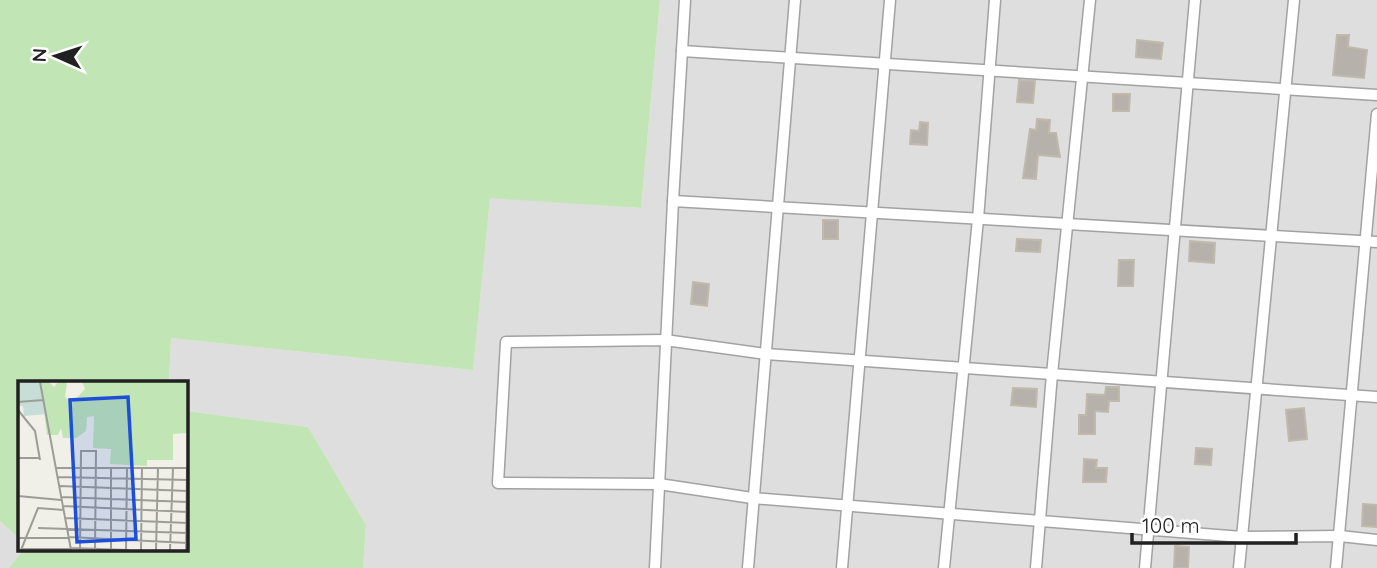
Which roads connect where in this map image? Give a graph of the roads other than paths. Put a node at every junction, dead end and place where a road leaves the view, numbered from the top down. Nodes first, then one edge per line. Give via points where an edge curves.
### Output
1 (685, 0) edge
2 (795, 0) edge
3 (890, 0) edge
4 (995, 0) edge
5 (1090, 0) edge
6 (1195, 0) edge
7 (1294, 0) edge
8 (681, 51) junction
9 (790, 58) junction
10 (884, 64) junction
11 (989, 70) junction
12 (1082, 76) junction
13 (1187, 83) junction
14 (1284, 89) junction
15 (1377, 95) edge
16 (1377, 114) edge
17 (673, 201) junction
18 (779, 208) junction
19 (873, 213) junction
20 (978, 219) junction
21 (1068, 225) junction
22 (1174, 231) junction
23 (1271, 236) junction
24 (1365, 242) junction
25 (1377, 243) edge
26 (665, 340) junction
27 (766, 354) junction
28 (862, 360) junction
29 (962, 368) junction
30 (1052, 374) junction
31 (1160, 381) junction
32 (1256, 388) junction
33 (1351, 395) junction
34 (1377, 397) edge
35 (659, 484) junction
36 (752, 499) junction
37 (848, 506) junction
38 (950, 514) junction
39 (1040, 521) junction
40 (1149, 530) junction
41 (1340, 536) junction
42 (1242, 537) junction
43 (1377, 540) edge
44 (655, 568) edge
45 (748, 568) edge
46 (842, 568) edge
47 (943, 568) edge
48 (1036, 568) edge
49 (1145, 568) edge
50 (1239, 568) edge
51 (1336, 568) edge

1 - 8 street
2 - 9 street
3 - 10 street
4 - 11 street
5 - 12 street
6 - 13 street
7 - 14 street
8 - 9 street
8 - 17 street
9 - 10 street
9 - 18 street
10 - 11 street
10 - 19 street
11 - 12 street
11 - 20 street
12 - 13 street
12 - 21 street
13 - 14 street
13 - 22 street
14 - 15 street
14 - 23 street
16 - 24 street
17 - 18 street
17 - 26 street
18 - 19 street
18 - 27 street
19 - 20 street
19 - 28 street
20 - 21 street
20 - 29 street
21 - 22 street
21 - 30 street
22 - 23 street
22 - 31 street
23 - 24 street
23 - 32 street
24 - 25 street
24 - 33 street
26 - 27 street
26 - 35 street
26 - 35 street via 506,342 498,483
27 - 28 street
27 - 36 street
28 - 29 street
28 - 37 street
29 - 30 street
29 - 38 street
30 - 31 street
30 - 39 street
31 - 32 street
31 - 40 street
32 - 33 street
32 - 42 street
33 - 34 street
33 - 41 street
35 - 36 street
35 - 44 street
36 - 37 street
36 - 45 street
37 - 38 street
37 - 46 street
38 - 39 street
38 - 47 street
39 - 40 street
39 - 48 street
40 - 42 street
40 - 49 street
41 - 42 street
41 - 43 street
41 - 51 street
42 - 50 street

